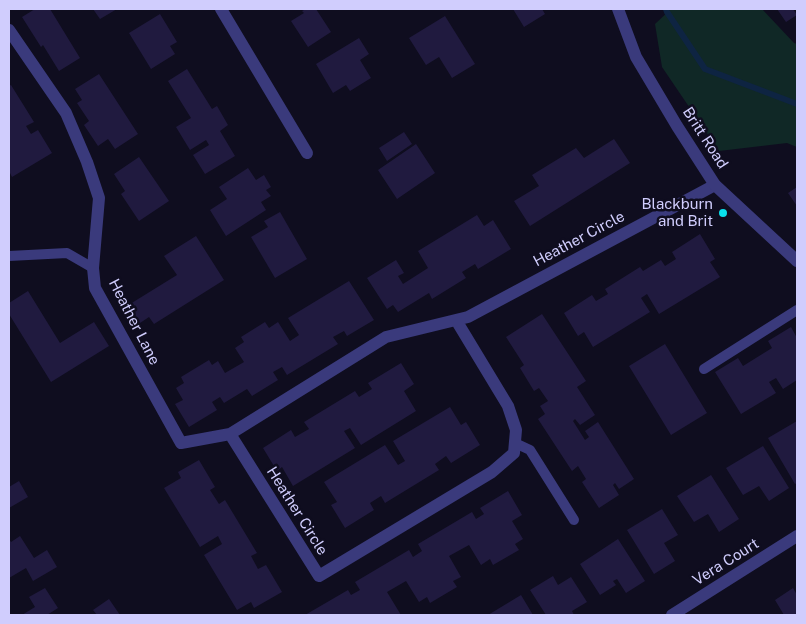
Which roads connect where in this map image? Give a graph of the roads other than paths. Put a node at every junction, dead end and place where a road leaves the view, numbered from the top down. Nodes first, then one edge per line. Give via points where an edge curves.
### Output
1 (221, 9) edge
2 (618, 9) edge
3 (9, 30) edge
4 (307, 153) dead end
5 (715, 185) junction
6 (9, 256) edge
7 (797, 261) edge
8 (93, 268) junction
9 (797, 310) edge
10 (456, 320) junction
11 (704, 369) dead end
12 (230, 434) junction
13 (515, 443) junction
14 (574, 520) dead end
15 (797, 536) edge
16 (672, 615) edge

1 - 4 street
2 - 5 street, Britt Road via 636,57
3 - 8 street, Heather Lane via 66,113 87,162 99,198
5 - 7 street, Britt Road
5 - 10 street, Heather Circle via 468,317
6 - 8 lane via 67,253
8 - 12 street, Heather Lane via 95,288 181,443
9 - 11 lane
10 - 12 street, Heather Circle via 386,337
10 - 13 street via 508,406 516,430
12 - 13 street, Heather Circle via 320,576 492,472 514,453
13 - 14 lane via 530,450
15 - 16 street, Vera Court

